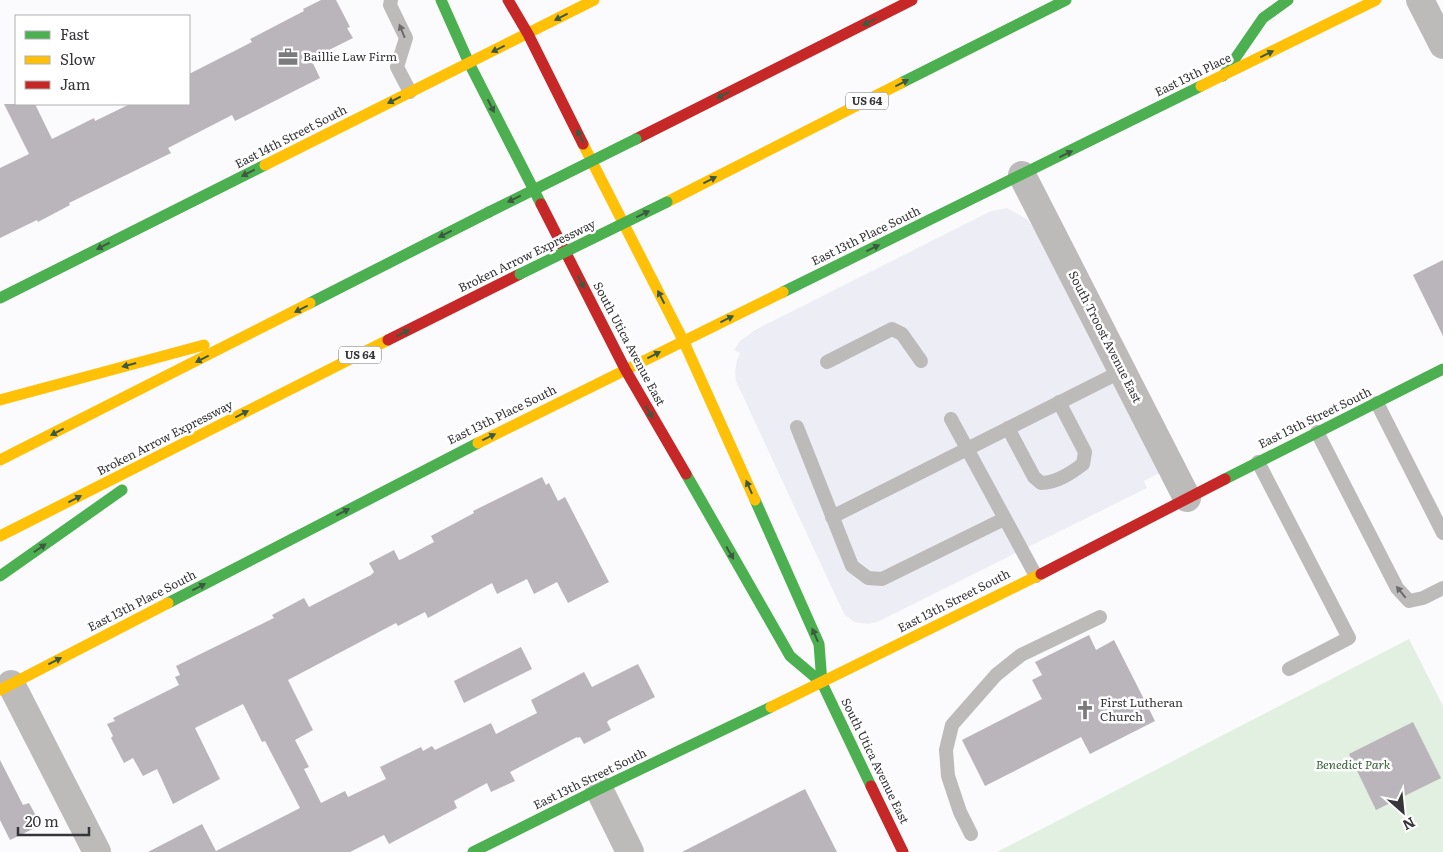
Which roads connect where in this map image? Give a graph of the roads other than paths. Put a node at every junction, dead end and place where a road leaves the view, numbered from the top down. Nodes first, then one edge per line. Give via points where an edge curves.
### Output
1 (391, 0) edge
2 (441, 0) edge
3 (508, 0) edge
4 (594, 0) edge
5 (912, 0) edge
6 (1066, 0) edge
7 (1288, 0) edge
8 (1376, 0) edge
9 (1420, 0) edge
10 (528, 34) junction
11 (1443, 46) edge
12 (469, 63) junction
13 (1223, 76) junction
14 (410, 92) junction
15 (1022, 176) junction
16 (0, 298) edge
17 (261, 329) junction
18 (683, 340) junction
19 (921, 360) dead end
20 (827, 362) dead end
21 (625, 369) junction
22 (1443, 369) edge
23 (1122, 371) junction
24 (0, 400) edge
25 (1059, 402) junction
26 (1377, 403) junction
27 (951, 418) dead end
28 (797, 427) dead end
29 (1008, 428) junction
30 (1317, 432) junction
31 (199, 436) junction
32 (967, 448) junction
33 (0, 460) edge
34 (1258, 462) junction
35 (1187, 498) junction
36 (832, 517) junction
37 (1004, 519) junction
38 (1443, 533) edge
39 (0, 536) edge
40 (0, 576) edge
41 (1036, 576) junction
42 (1443, 588) edge
43 (1100, 618) dead end
44 (1289, 669) dead end
45 (822, 683) junction
46 (6, 687) edge
47 (599, 789) junction
48 (971, 834) dead end
49 (97, 852) edge
50 (473, 852) edge
51 (630, 852) edge
52 (904, 852) edge

14 -> 1 lane via 397,67 406,38 390,5
2 - 12 main road, South Utica Avenue East
3 - 10 main road, South Utica Avenue East
4 -> 10 main road, East 14th Street South
5 -> 17 main road, bridge
31 -> 6 main road, Broken Arrow Expressway / US 64, bridge
7 - 13 main road via 1263,18
13 -> 8 main road, East 13th Place
9 - 11 street
10 -> 12 main road, East 14th Street South
18 -> 10 main road, South Utica Avenue East
12 - 14 main road, East 14th Street South
12 -> 21 main road, South Utica Avenue East
15 -> 13 main road, East 13th Place
14 -> 16 main road, East 14th Street South
18 -> 15 main road, East 13th Place South
15 - 23 street, South Troost Avenue East
17 -> 24 main road
17 -> 33 main road
21 -> 18 main road, East 13th Place South
45 -> 18 main road, South Utica Avenue East via 819,644
19 - 20 lane via 902,334 892,329
21 -> 45 main road, South Utica Avenue East via 790,656
46 -> 21 main road, East 13th Place South
22 - 26 main road, East 13th Street South
23 - 25 lane
23 - 35 street, South Troost Avenue East
25 - 29 lane
25 - 29 lane via 1085,452 1083,464 1065,476 1050,483 1040,483
26 - 30 main road, East 13th Street South
26 - 38 lane
27 - 32 lane
28 - 36 lane
29 - 32 lane
30 - 34 main road, East 13th Street South
42 -> 30 lane via 1409,601 1397,588
39 -> 31 main road, Broken Arrow Expressway / US 64
40 -> 31 main road
32 - 36 lane
32 - 37 lane
34 - 35 main road, East 13th Street South
34 - 44 lane via 1348,638
35 - 41 main road, East 13th Street South
36 - 37 lane via 852,566 868,578 882,578
37 - 41 lane
41 - 45 main road, East 13th Street South
43 - 48 lane via 1022,656 996,675 952,725 946,750 948,776
45 - 47 main road, East 13th Street South
45 - 52 main road, South Utica Avenue East
46 - 49 street
47 - 50 main road, East 13th Street South
47 - 51 street

